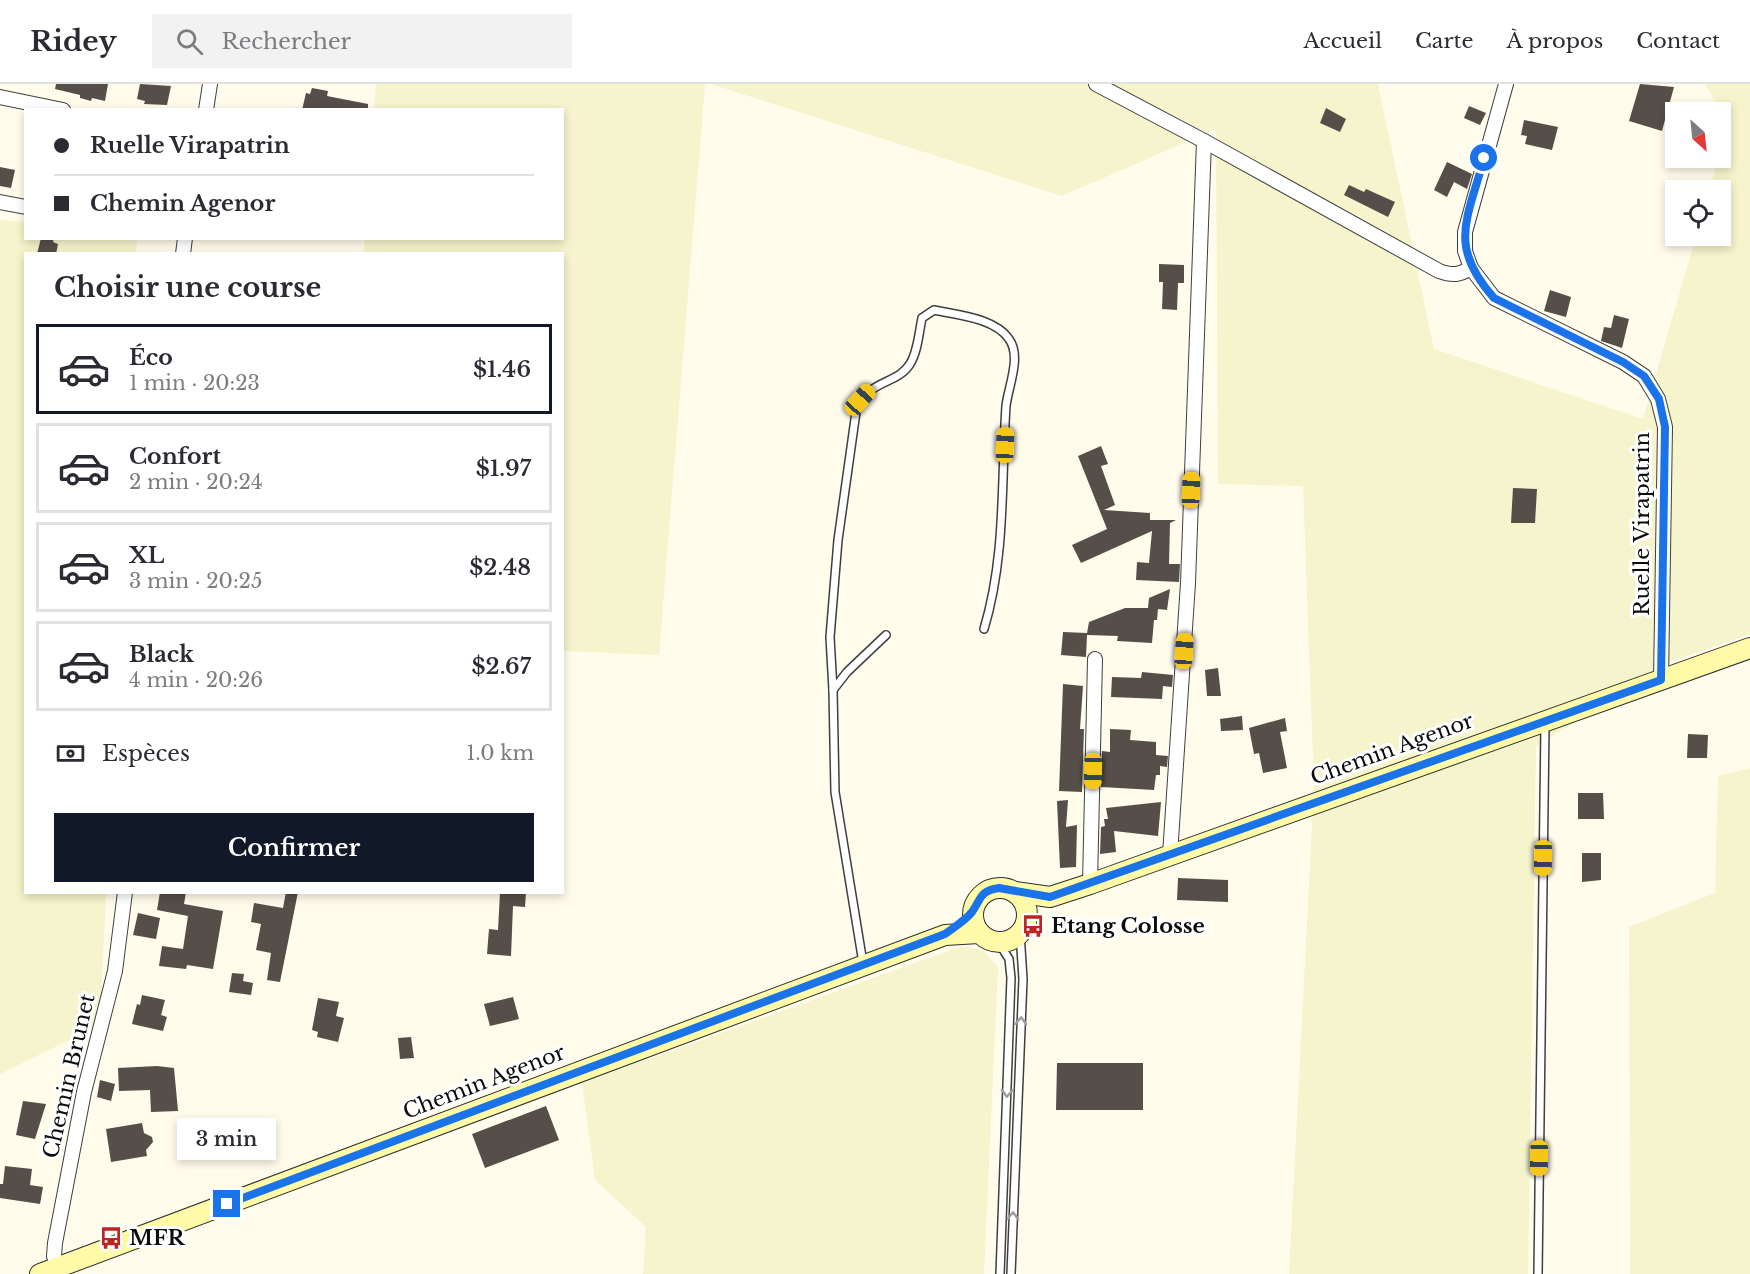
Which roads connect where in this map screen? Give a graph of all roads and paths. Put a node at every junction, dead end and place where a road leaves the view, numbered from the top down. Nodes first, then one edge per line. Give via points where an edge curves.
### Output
1 (210, 84) edge
2 (1096, 84) edge
3 (1506, 84) edge
4 (0, 97) edge
5 (53, 108) edge
6 (206, 108) edge
7 (1204, 141) junction
8 (0, 202) edge
9 (24, 207) edge
10 (1471, 268) junction
11 (984, 629) dead end
12 (886, 635) dead end
13 (1750, 648) edge
14 (1095, 659) dead end
15 (1661, 680) junction
16 (833, 690) junction
17 (1545, 719) junction
18 (1170, 855) junction
19 (1090, 884) junction
20 (1015, 892) junction
21 (125, 894) edge
22 (1050, 897) junction
23 (972, 911) junction
24 (1023, 926) junction
25 (979, 933) junction
26 (945, 934) junction
27 (999, 943) junction
28 (863, 965) junction
29 (49, 1271) edge
30 (1000, 1274) edge
31 (1011, 1274) edge
32 (1538, 1274) edge

1 - 6 street
2 - 7 street
3 - 10 street, Ruelle Virapatrin via 1465,232 1465,251
4 - 5 street
7 - 10 street via 1439,271 1451,276
7 - 18 street via 1188,583
8 - 9 street
10 - 15 street, Ruelle Virapatrin via 1494,298 1623,362 1644,376 1659,399 1665,427
11 - 16 lane via 999,562 1012,345 996,328 934,310 922,318 910,364 872,388 860,400 856,412 838,540 832,615
12 - 16 lane
13 - 15 main road, Chemin Agenor
14 - 19 street
15 - 17 main road, Chemin Agenor
16 - 28 lane via 836,792
17 - 18 main road, Chemin Agenor
17 - 32 lane
18 - 19 main road, Chemin Agenor
19 - 22 main road, Chemin Agenor
20 - 22 main road, Chemin Agenor
20 - 23 main road, Chemin Agenor via 999,888 985,892
20 - 24 main road via 1024,904
21 - 29 street, Chemin Brunet via 115,970 84,1092
22 - 24 main road, Chemin Agenor
23 - 25 main road
23 - 26 main road, Chemin Agenor
24 - 27 main road, Chemin Agenor via 1007,942
31 -> 24 lane
25 - 26 main road, Chemin Agenor
25 - 27 main road, Chemin Agenor
26 - 28 main road, Chemin Agenor
27 -> 30 lane via 1009,959 1011,978
28 - 29 main road, Chemin Agenor

